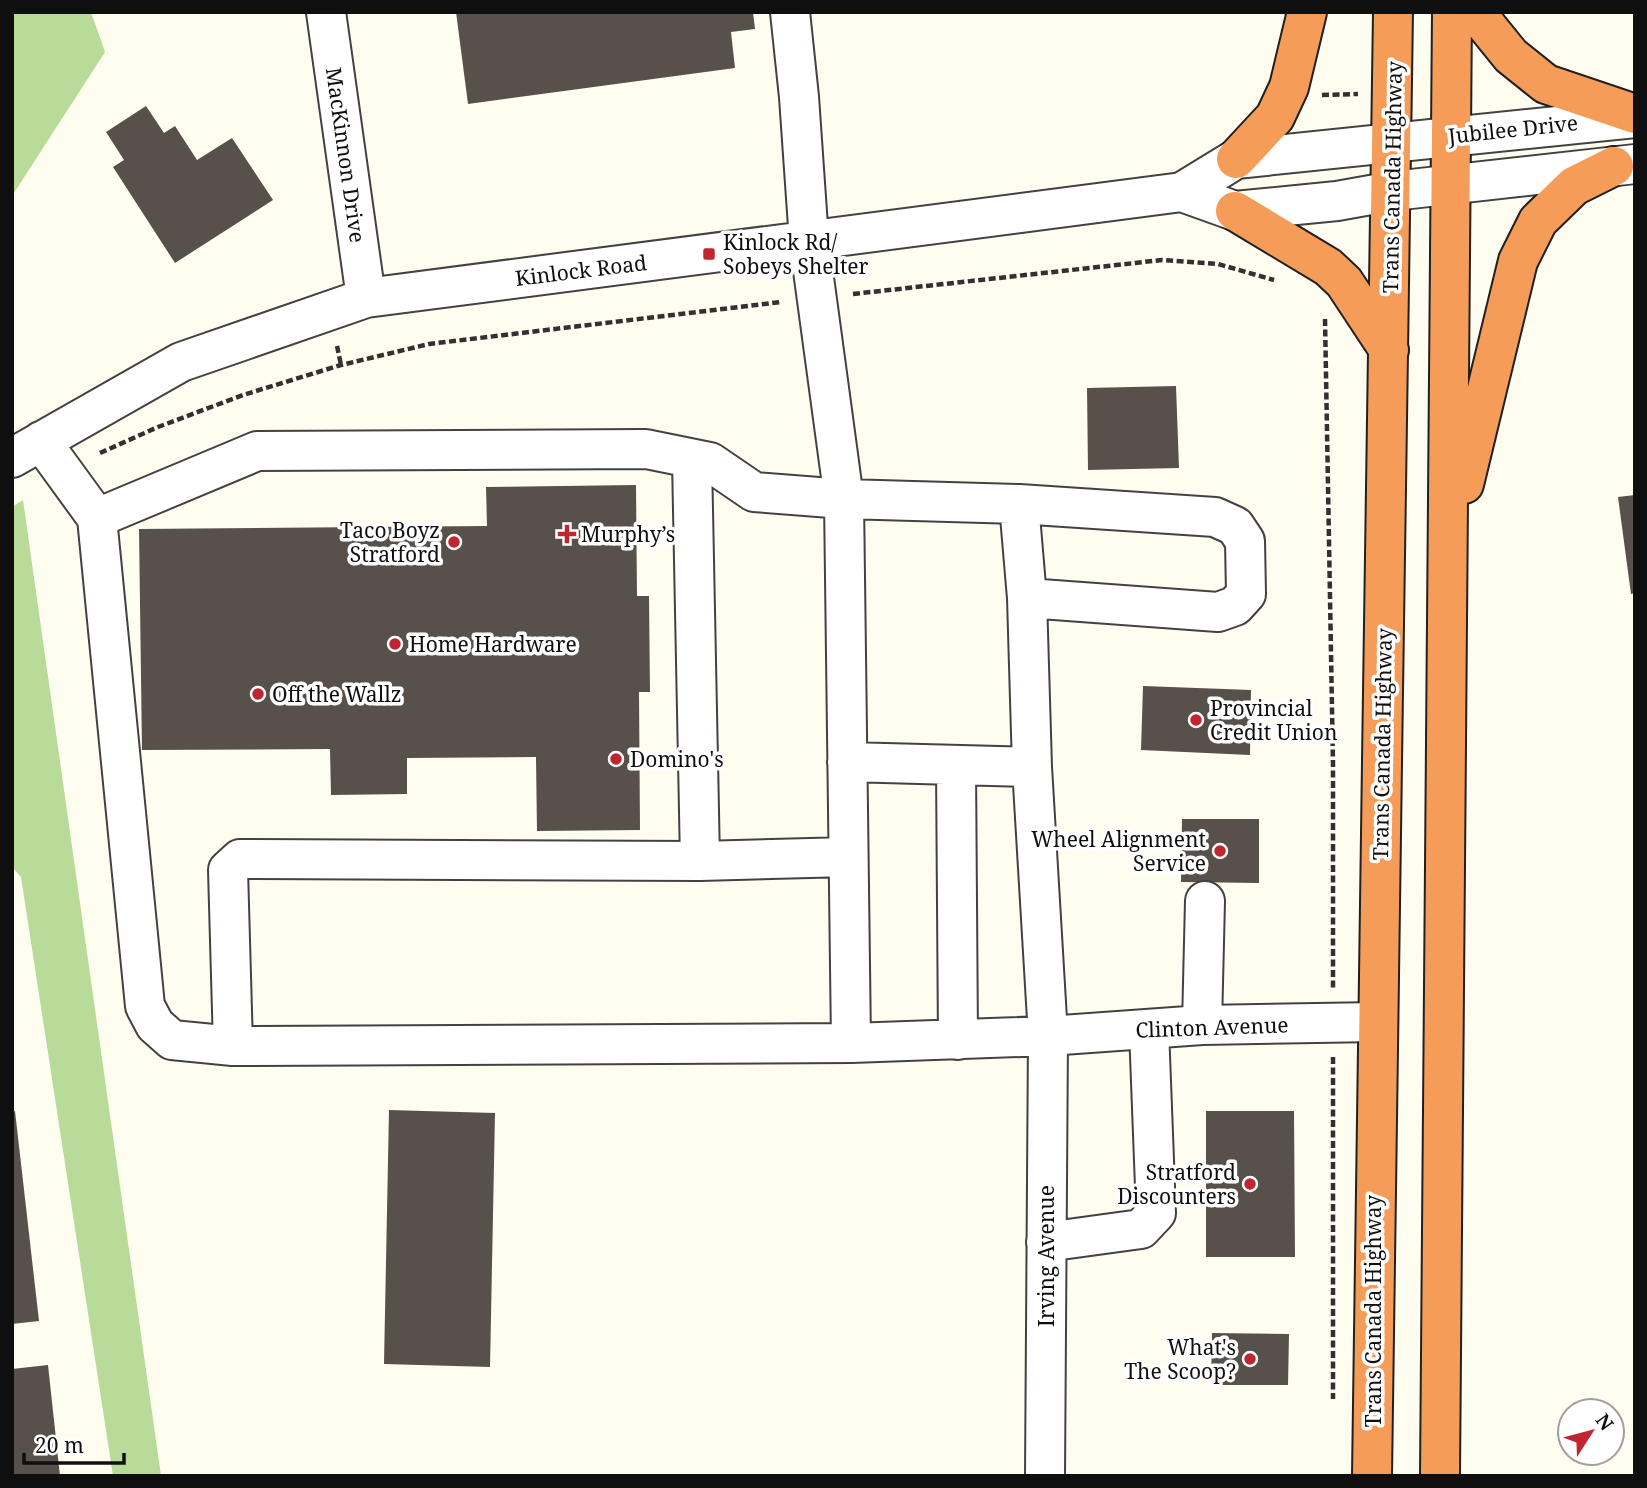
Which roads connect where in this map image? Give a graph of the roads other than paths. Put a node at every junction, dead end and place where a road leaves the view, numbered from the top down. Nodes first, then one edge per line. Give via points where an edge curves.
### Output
1 (326, 12) edge
2 (790, 12) edge
3 (1307, 12) edge
4 (1393, 12) edge
5 (1452, 12) edge
6 (1479, 12) edge
7 (1635, 116) edge
8 (1450, 136) junction
9 (1392, 142) junction
10 (1236, 159) junction
11 (1624, 165) edge
12 (1451, 185) junction
13 (1393, 191) junction
14 (1182, 192) junction
15 (1235, 211) junction
16 (809, 240) junction
17 (366, 298) junction
18 (1389, 350) junction
19 (38, 456) edge
20 (692, 460) junction
21 (844, 499) junction
22 (1020, 504) junction
23 (97, 518) junction
24 (1449, 547) junction
25 (1027, 598) junction
26 (846, 762) junction
27 (956, 765) junction
28 (1032, 767) junction
29 (848, 857) junction
30 (700, 861) junction
31 (1205, 901) dead end
32 (1377, 1022) junction
33 (1202, 1025) junction
34 (1149, 1029) junction
35 (1048, 1036) junction
36 (958, 1040) junction
37 (851, 1043) junction
38 (233, 1046) junction
39 (1046, 1242) junction
40 (1045, 1476) edge
41 (1372, 1476) edge
42 (1440, 1476) edge

1 - 17 street, MacKinnon Drive
2 - 16 street
3 - 10 highway via 1280,107
4 - 9 highway, Trans Canada Highway
5 - 8 highway
6 - 7 highway via 1511,56 1546,84
7 - 8 street, Jubilee Drive
8 - 9 street, Jubilee Drive
8 - 12 highway
9 - 10 street, Kinlock Road
9 - 13 highway, Trans Canada Highway
10 - 14 street, Kinlock Road
11 - 12 street
11 - 24 highway via 1574,186 1538,221 1518,261
12 - 13 street
12 - 24 highway
13 - 15 street, Kinlock Road
13 - 18 highway, Trans Canada Highway
14 - 15 street, Kinlock Road
14 - 16 street, Kinlock Road
15 - 18 highway via 1328,267 1344,282
16 - 17 street, Kinlock Road
16 - 21 street
17 - 19 street, Kinlock Road via 181,362
18 - 32 highway, Trans Canada Highway
19 - 23 street
20 - 21 street via 710,462 754,492
20 - 23 street via 646,449 257,451
20 - 30 street
21 - 22 street
21 - 26 street
22 - 25 street, Irving Avenue
22 - 25 street via 1215,517 1235,526 1245,541 1246,594 1235,606 1218,612
23 - 38 street, Clinton Avenue via 145,1006 155,1025 172,1040
24 - 42 highway
25 - 28 street, Irving Avenue
26 - 27 street
26 - 29 street
27 - 28 street
27 - 36 street
28 - 35 street, Irving Avenue
29 - 30 street
29 - 37 street
30 - 38 street via 240,859 228,870
31 - 33 street
32 - 33 street, Clinton Avenue
32 - 41 highway, Trans Canada Highway
33 - 34 street, Clinton Avenue
34 - 35 street, Clinton Avenue
34 - 39 street via 1156,1213 1141,1229
35 - 36 street, Clinton Avenue
35 - 39 street, Irving Avenue
36 - 37 street, Clinton Avenue
37 - 38 street, Clinton Avenue
39 - 40 street, Irving Avenue

